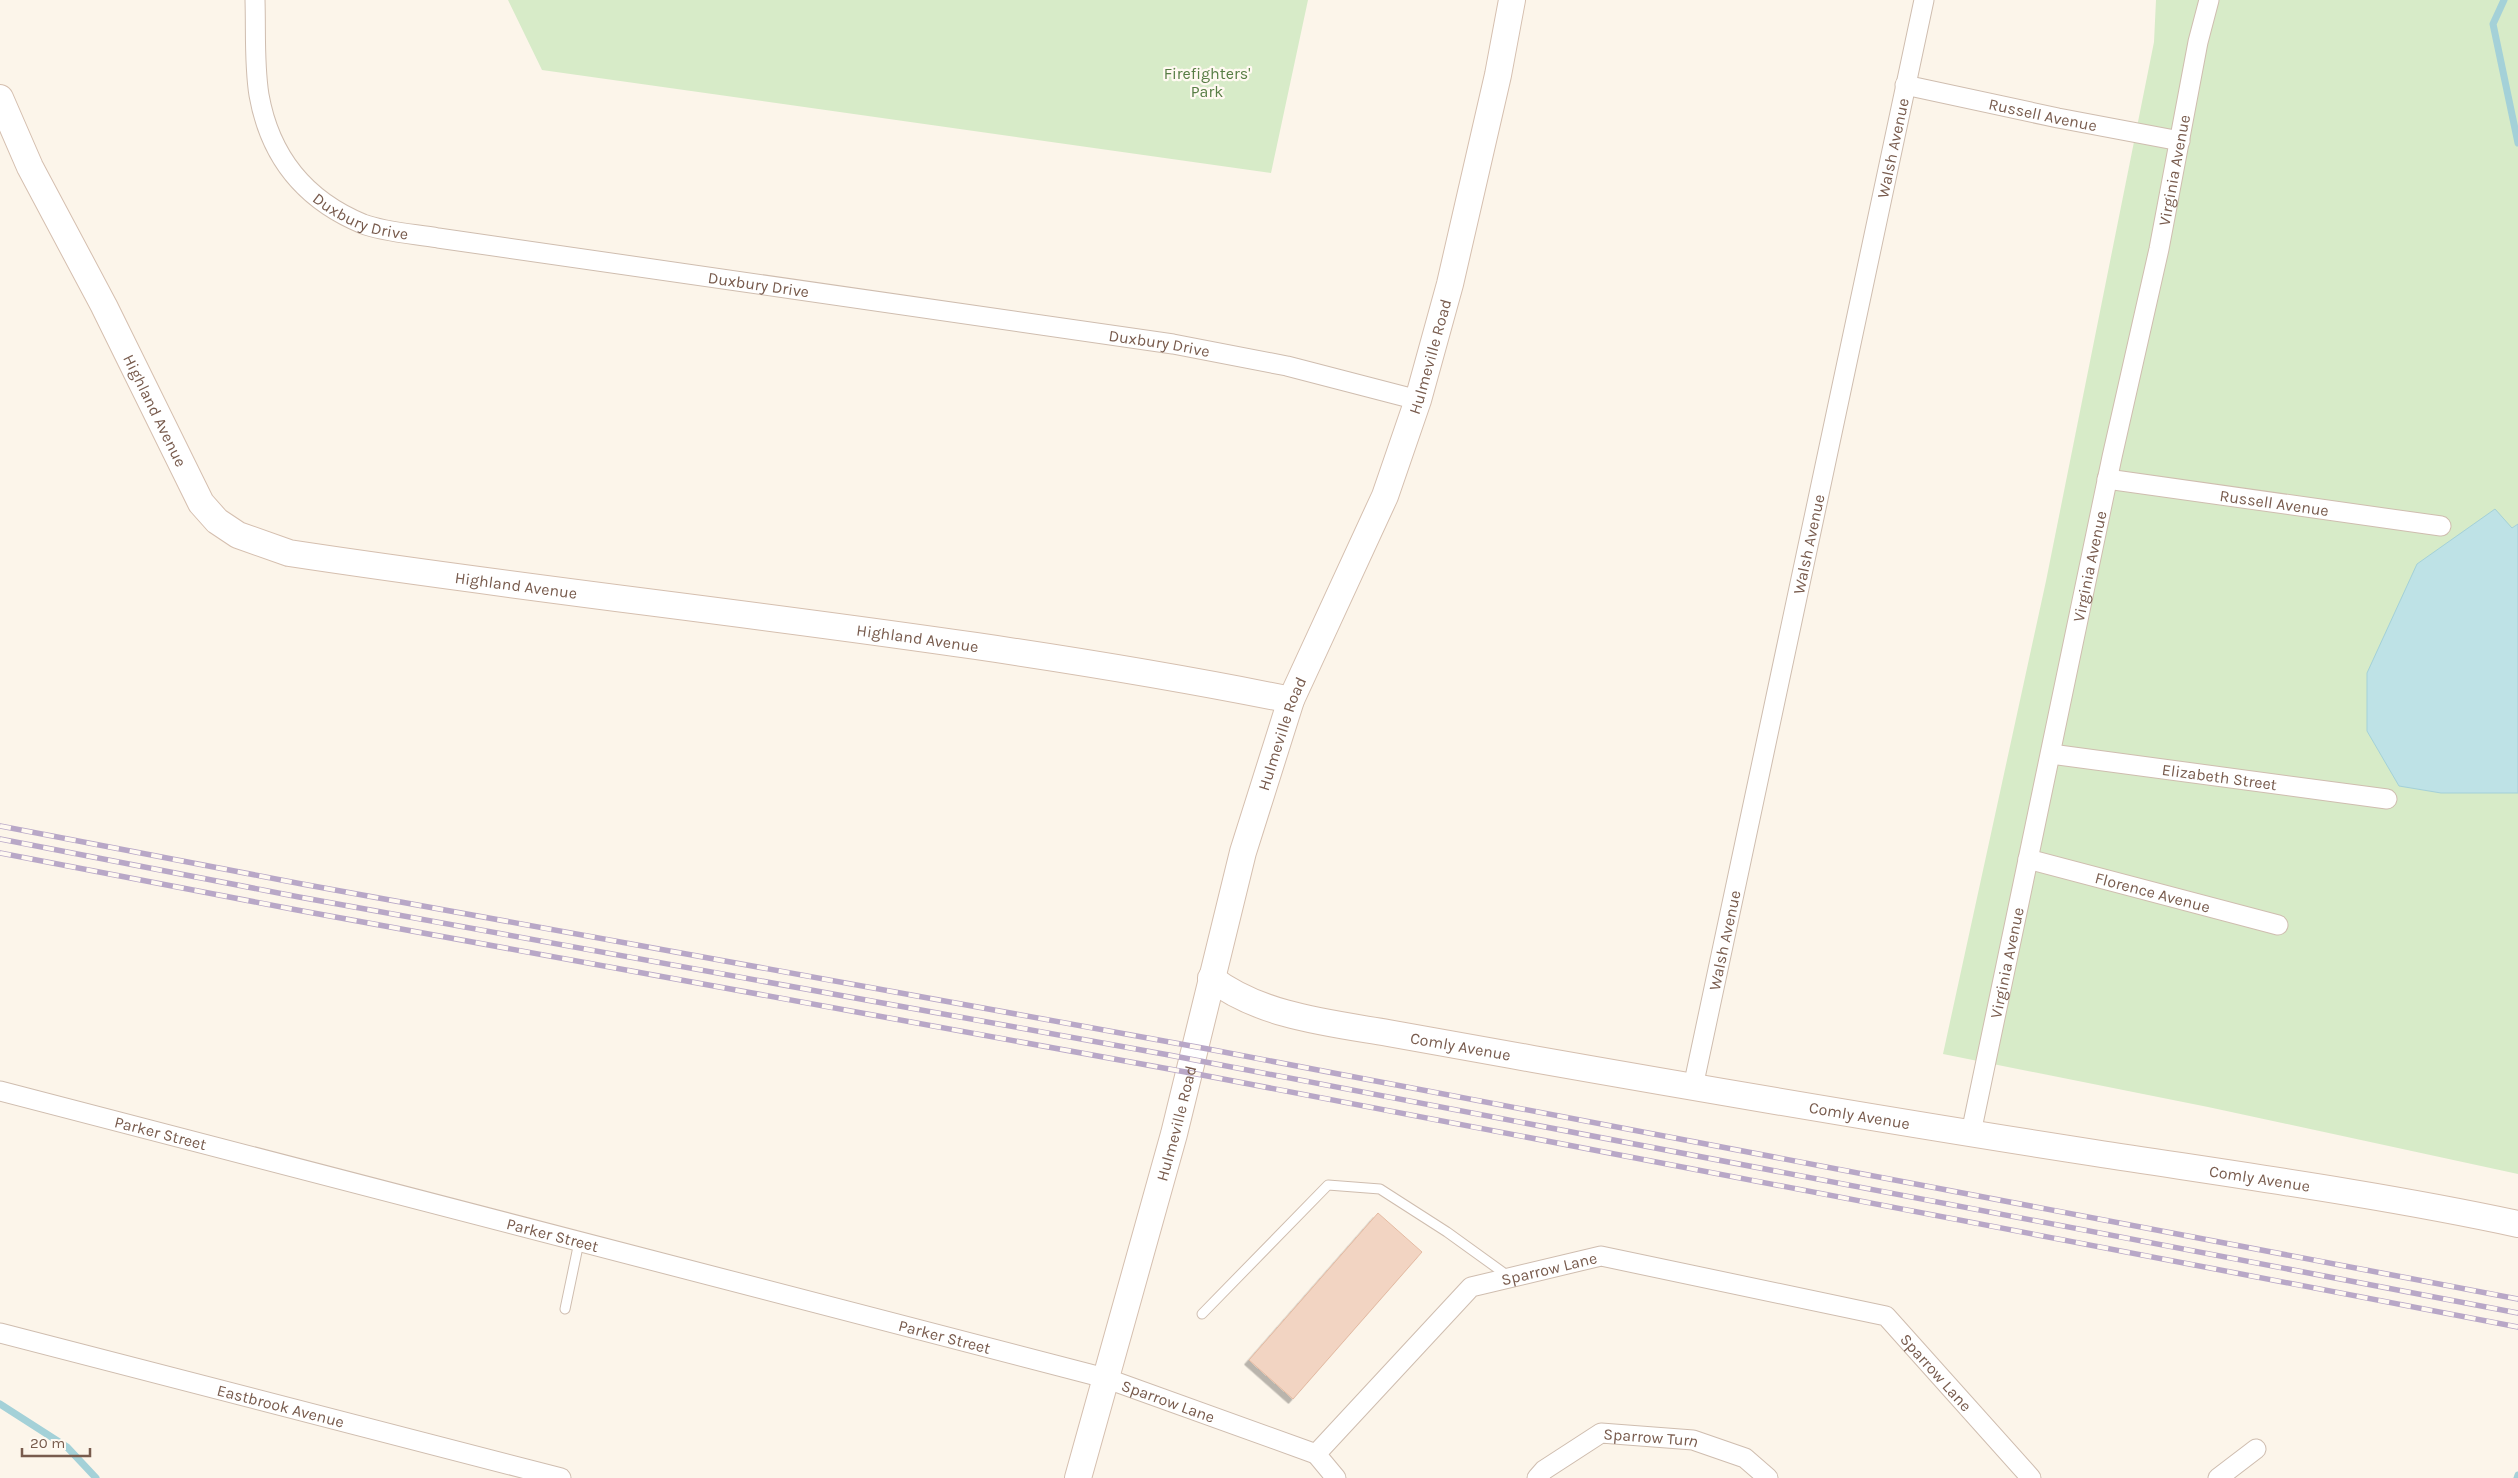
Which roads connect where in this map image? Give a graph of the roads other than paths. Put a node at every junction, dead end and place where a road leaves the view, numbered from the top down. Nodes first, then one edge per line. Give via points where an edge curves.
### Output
1 (255, 0) edge
2 (1512, 0) edge
3 (1924, 0) edge
4 (2208, 0) edge
5 (1905, 84) junction
6 (0, 98) edge
7 (2180, 141) junction
8 (1418, 400) junction
9 (2107, 479) junction
10 (2441, 526) dead end
11 (1291, 700) junction
12 (2051, 754) junction
13 (2388, 799) dead end
14 (2028, 859) junction
15 (2278, 925) dead end
16 (1211, 978) junction
17 (1693, 1087) junction
18 (0, 1091) edge
19 (1971, 1133) junction
20 (2518, 1224) edge
21 (579, 1242) junction
22 (1510, 1278) junction
23 (565, 1309) dead end
24 (1202, 1314) dead end
25 (0, 1333) edge
26 (1105, 1378) junction
27 (2256, 1449) dead end
28 (1316, 1454) junction
29 (561, 1478) edge
30 (1078, 1478) edge
31 (1336, 1478) edge
32 (1537, 1478) edge
33 (1768, 1478) edge
34 (2031, 1478) edge
35 (2218, 1478) edge

1 - 8 street, Duxbury Drive via 258,93 273,145 306,189 326,205 364,224 438,238 1173,344 1287,366
2 - 8 street, Hulmeville Road via 1450,284
3 - 5 street, Walsh Avenue
4 - 7 street, Virginia Avenue
5 - 7 street, Russell Avenue
5 - 17 street, Walsh Avenue
6 - 11 street, Highland Avenue via 30,167 104,306 190,482 217,521 238,535 289,552 317,557 1023,654 1186,679
7 - 9 street, Virginia Avenue
8 - 11 street, Hulmeville Road via 1385,496
9 - 10 street, Russell Avenue
9 - 12 street, Virginia Avenue
11 - 16 street, Hulmeville Road via 1243,852
12 - 13 street, Elizabeth Street
12 - 14 street, Virginia Avenue
14 - 15 street, Florence Avenue
14 - 19 street, Virginia Avenue
16 - 17 street, Comly Avenue via 1241,999 1346,1026
16 - 26 street, Hulmeville Road via 1174,1134
17 - 19 street, Comly Avenue
18 - 21 street, Parker Street
19 - 20 street, Comly Avenue via 2332,1188
21 - 23 lane
21 - 26 street, Parker Street
22 - 24 lane via 1448,1232 1380,1189 1328,1185
22 - 28 street, Sparrow Lane via 1471,1287
22 - 34 street, Sparrow Lane via 1601,1256 1886,1316
25 - 29 street, Eastbrook Avenue
26 - 28 street, Sparrow Lane
26 - 30 street, Hulmeville Road
27 - 35 street
28 - 31 street
32 - 33 street, Sparrow Turn via 1544,1470 1601,1433 1693,1440 1745,1458

